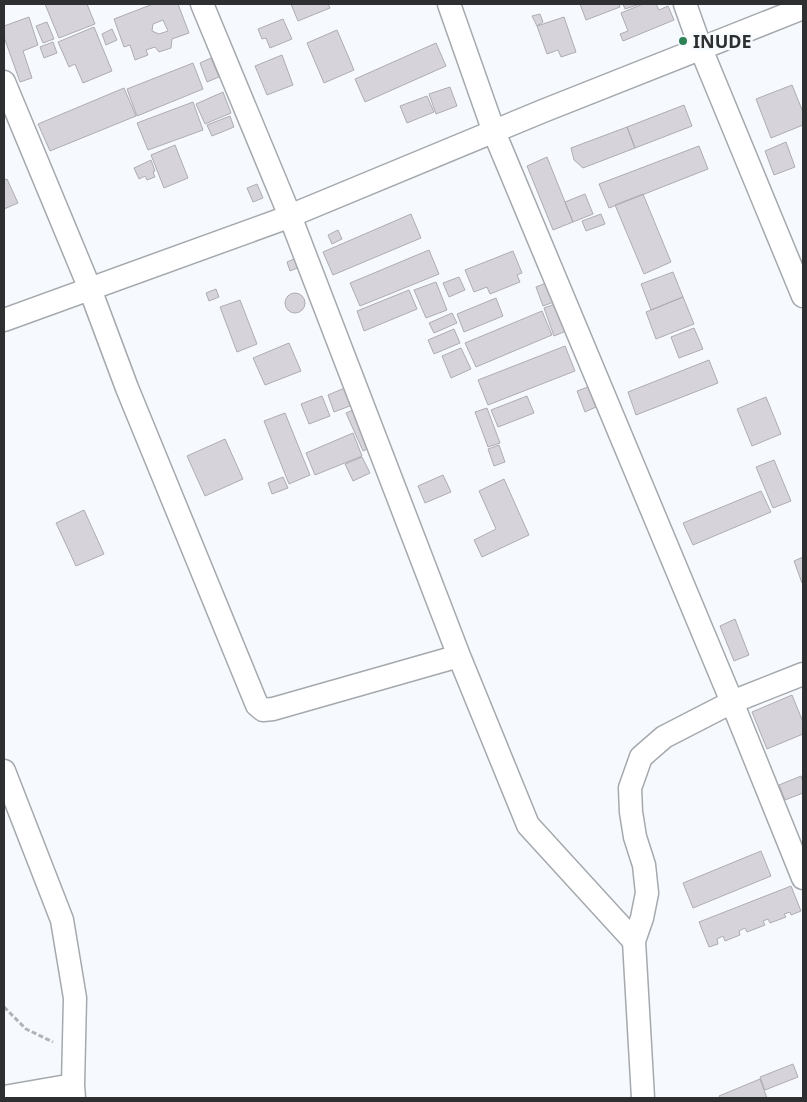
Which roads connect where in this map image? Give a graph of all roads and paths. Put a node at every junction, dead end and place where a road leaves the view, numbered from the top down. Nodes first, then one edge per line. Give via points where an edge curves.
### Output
1 (202, 4) edge
2 (449, 4) edge
3 (685, 4) edge
4 (803, 8) edge
5 (701, 49) junction
6 (4, 82) edge
7 (494, 132) junction
8 (290, 216) junction
9 (90, 289) junction
10 (803, 296) edge
11 (4, 320) edge
12 (459, 656) junction
13 (803, 674) edge
14 (732, 702) junction
15 (4, 770) edge
16 (803, 878) edge
17 (634, 941) junction
18 (4, 1007) edge
19 (75, 1053) junction
20 (73, 1091) edge
21 (4, 1097) edge
22 (644, 1098) edge

1 - 8 street
2 - 7 street
3 - 5 street
4 - 5 street
5 - 7 street
5 - 10 street
6 - 9 street
7 - 8 street
7 - 14 street
8 - 9 street
8 - 12 street
9 - 11 street
9 - 12 street via 127,388 257,705 263,710 273,709
12 - 17 street via 528,825
13 - 14 street
14 - 16 street
14 - 17 street via 664,737 641,757 630,788 630,812 644,865 646,893
15 - 19 street via 62,920 75,998
17 - 22 street
18 - 19 path via 26,1028
19 - 20 street
20 - 21 street

